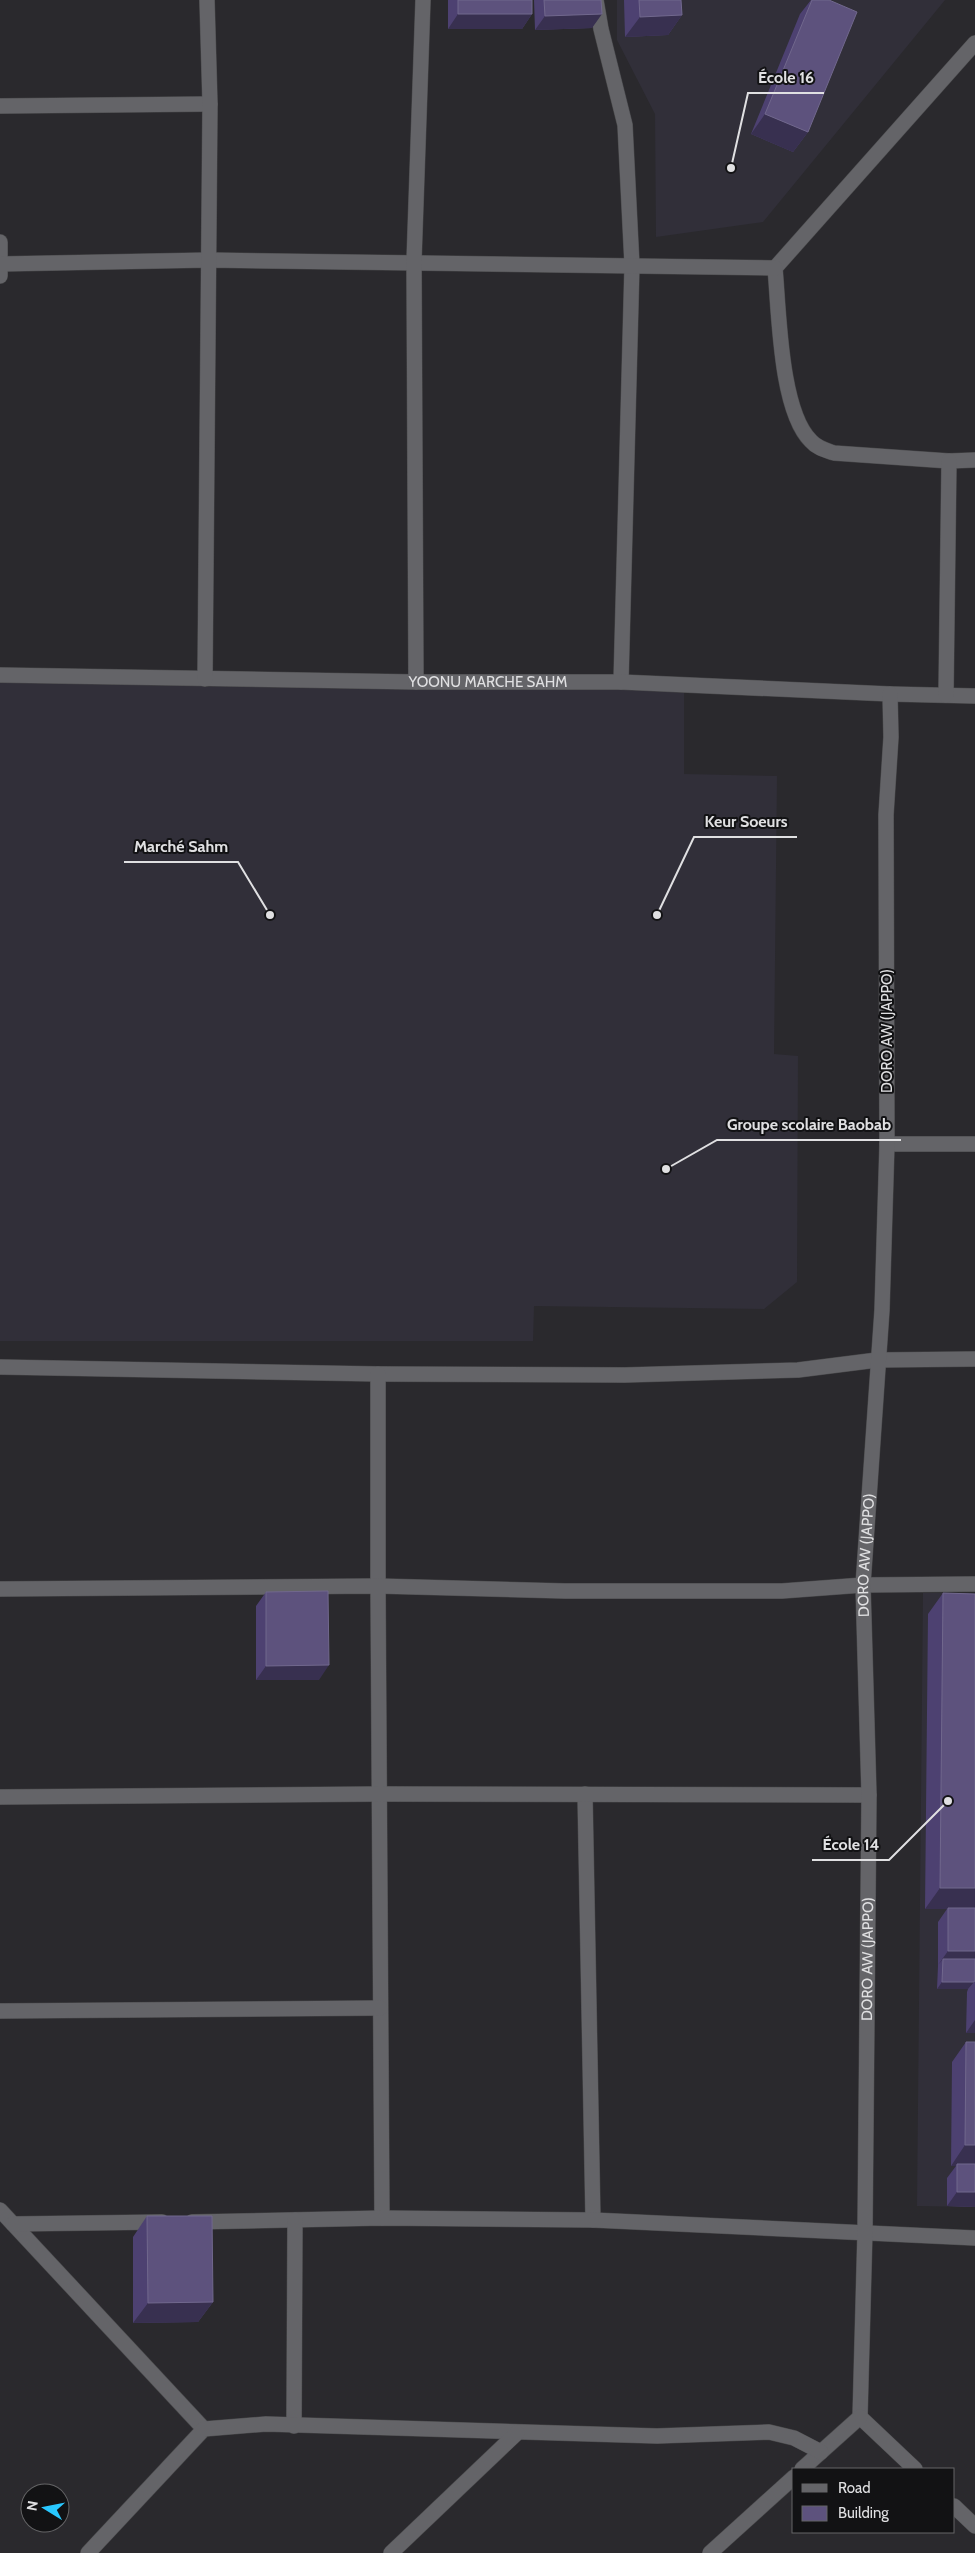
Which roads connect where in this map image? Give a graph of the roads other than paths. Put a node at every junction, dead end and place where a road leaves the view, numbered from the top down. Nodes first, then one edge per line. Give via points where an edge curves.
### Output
1 (207, 0) edge
2 (423, 0) edge
3 (596, 0) edge
4 (975, 43) edge
5 (210, 104) junction
6 (0, 106) edge
7 (0, 242) edge
8 (209, 260) junction
9 (414, 261) junction
10 (0, 264) edge
11 (632, 265) junction
12 (775, 268) junction
13 (0, 276) edge
14 (975, 460) edge
15 (949, 461) junction
16 (0, 675) edge
17 (205, 679) junction
18 (416, 682) junction
19 (622, 682) junction
20 (890, 694) junction
21 (946, 695) junction
22 (975, 696) edge
23 (887, 1144) junction
24 (975, 1144) edge
25 (975, 1359) edge
26 (877, 1360) junction
27 (0, 1367) edge
28 (378, 1374) junction
29 (975, 1584) edge
30 (863, 1585) junction
31 (378, 1586) junction
32 (0, 1589) edge
33 (379, 1794) junction
34 (584, 1794) junction
35 (869, 1795) junction
36 (0, 1797) edge
37 (380, 2008) junction
38 (0, 2011) edge
39 (0, 2210) edge
40 (382, 2218) junction
41 (295, 2220) junction
42 (593, 2220) junction
43 (13, 2224) junction
44 (865, 2231) junction
45 (975, 2238) edge
46 (860, 2417) junction
47 (294, 2426) junction
48 (204, 2429) junction
49 (517, 2433) junction
50 (821, 2452) junction
51 (803, 2468) edge
52 (914, 2468) edge
53 (792, 2478) edge
54 (955, 2507) edge
55 (975, 2526) edge
56 (88, 2553) edge
57 (391, 2553) edge
58 (710, 2553) edge

1 - 5 street
2 - 9 street
3 - 11 street via 625,125
4 - 12 street
5 - 6 street
5 - 8 street
7 - 10 street
8 - 9 street
8 - 10 street
8 - 17 street
9 - 11 street
9 - 18 street
10 - 13 street
11 - 12 street
11 - 19 street
12 - 15 street via 791,404 810,440 818,448 834,453
14 - 15 street
15 - 21 street
16 - 17 street, YOONU MARCHE SAHM
17 - 18 street, YOONU MARCHE SAHM
18 - 19 street, YOONU MARCHE SAHM
19 - 20 street, YOONU MARCHE SAHM
20 - 21 street, YOONU MARCHE SAHM
20 - 23 street, DORO AW (JAPPO) via 886,815
21 - 22 street, YOONU MARCHE SAHM
23 - 24 street
23 - 26 street, DORO AW (JAPPO) via 882,1310
25 - 26 street
26 - 28 street via 798,1370 625,1375
26 - 30 street, DORO AW (JAPPO)
27 - 28 street
28 - 31 street
29 - 30 street
30 - 31 street via 782,1591 565,1591
30 - 35 street, DORO AW (JAPPO)
31 - 32 street
31 - 33 street
33 - 34 street
33 - 36 street
33 - 37 street
34 - 35 street
34 - 42 street
35 - 44 street, DORO AW (JAPPO)
37 - 38 street
37 - 40 street
39 - 43 street
40 - 41 street
40 - 42 street
41 - 43 street
41 - 47 street
42 - 44 street
43 - 48 street
44 - 45 street
44 - 46 street, DORO AW (JAPPO)
46 - 50 street
46 - 52 street
47 - 48 street via 266,2424
47 - 49 street
48 - 56 street
49 - 50 street via 656,2436 769,2432 794,2438
49 - 57 street
50 - 51 street
53 - 58 street
54 - 55 street

